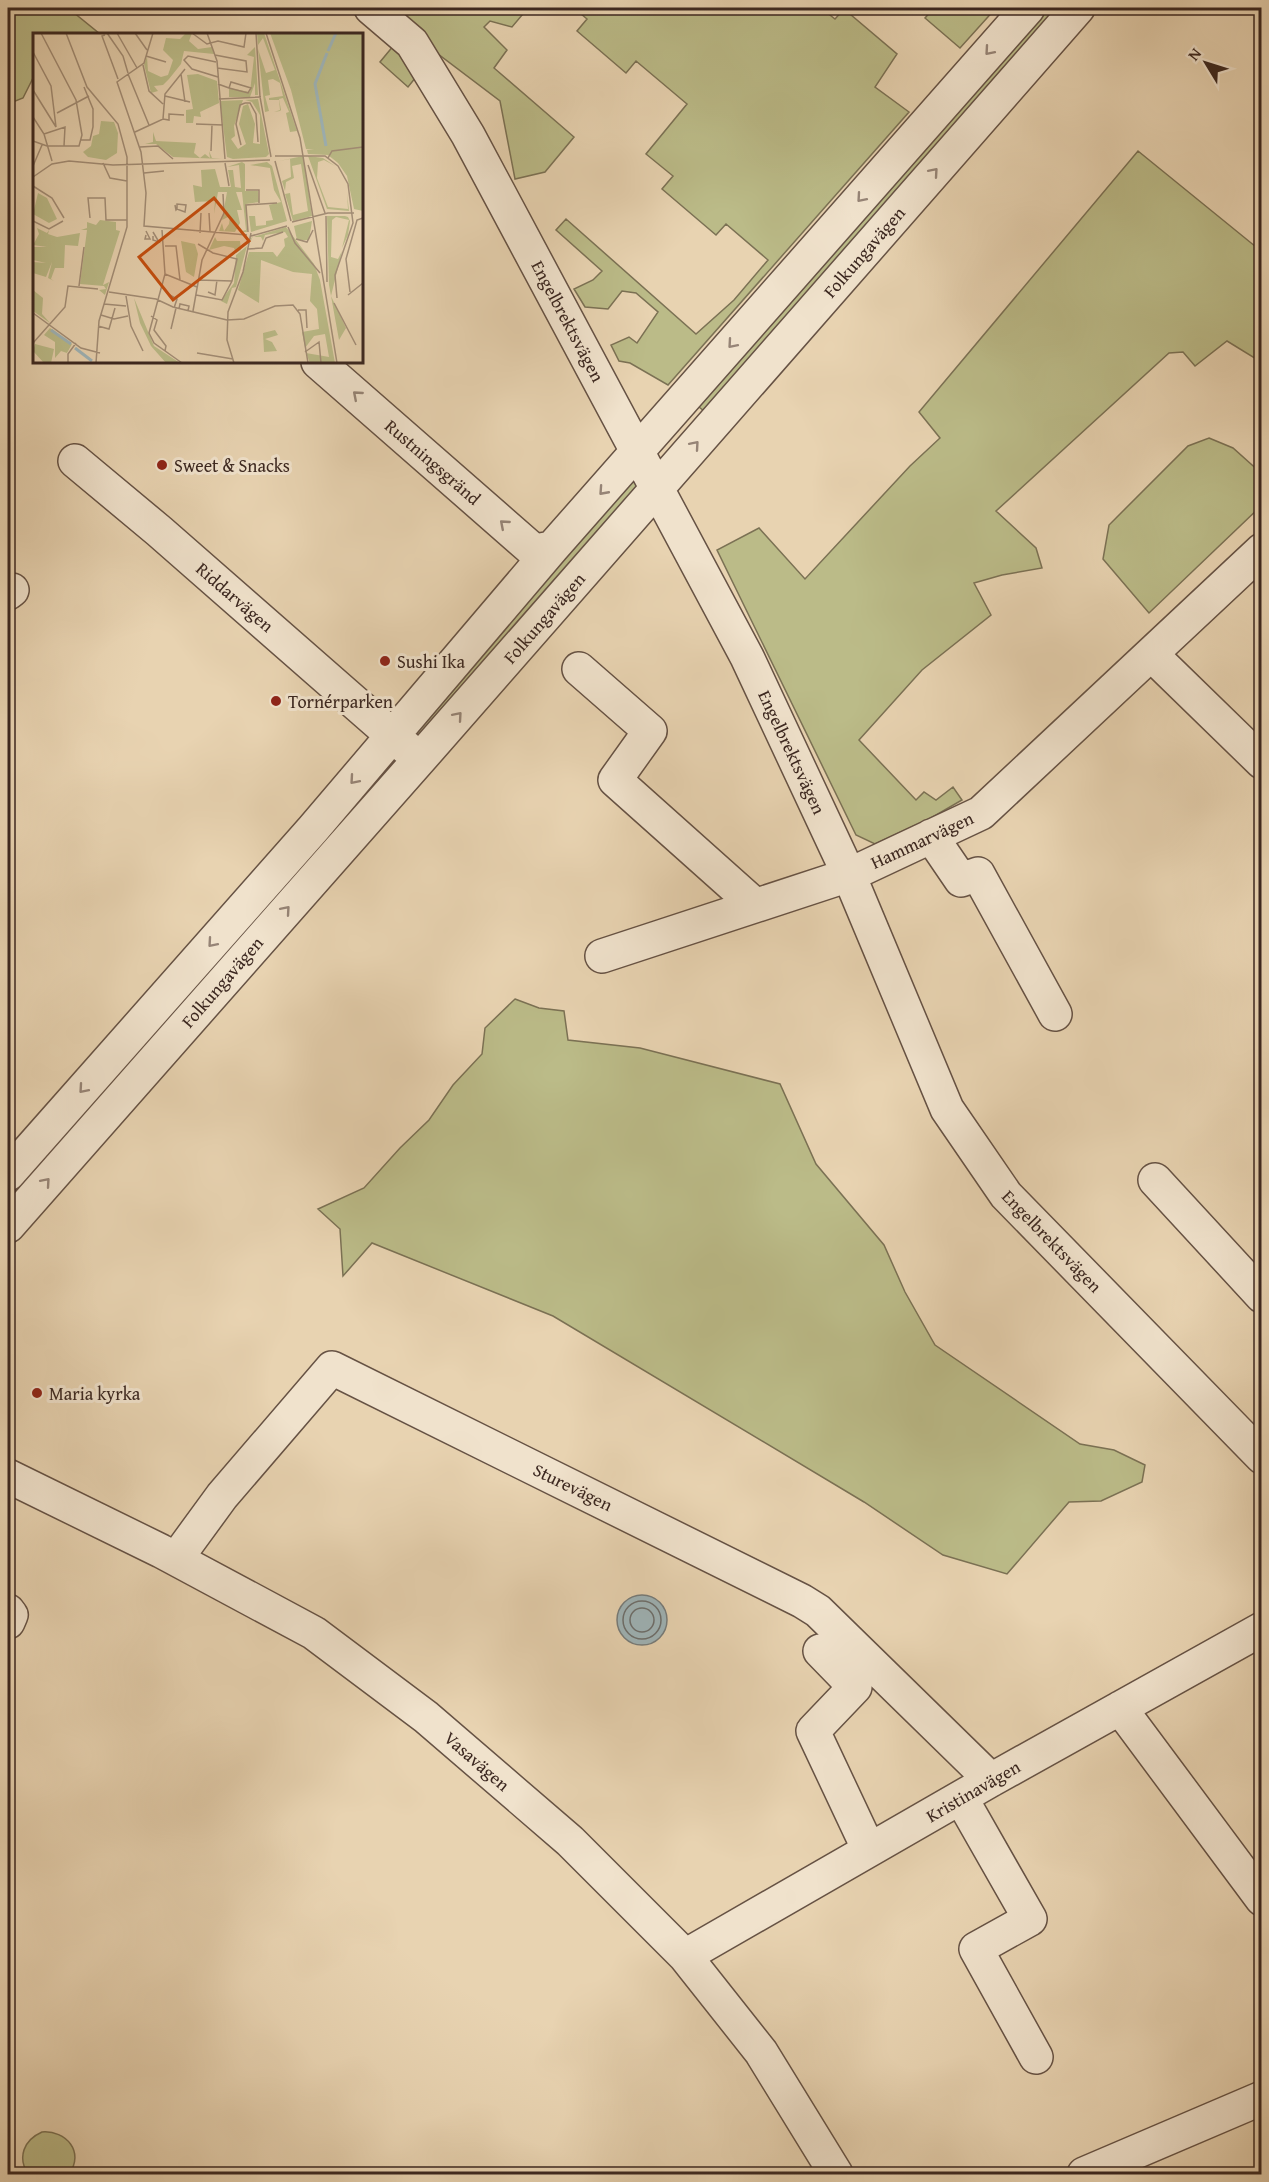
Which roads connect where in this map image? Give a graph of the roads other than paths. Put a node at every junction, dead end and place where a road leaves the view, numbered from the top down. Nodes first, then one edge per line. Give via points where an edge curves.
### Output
1 (371, 8) edge
2 (1028, 8) edge
3 (1078, 8) edge
4 (319, 363) edge
5 (637, 453) junction
6 (75, 461) dead end
7 (657, 489) junction
8 (552, 548) junction
9 (1262, 550) edge
10 (1151, 654) junction
11 (579, 669) dead end
12 (392, 735) junction
13 (420, 760) junction
14 (1262, 762) edge
15 (931, 836) junction
16 (849, 875) junction
17 (755, 905) junction
18 (602, 956) dead end
19 (1055, 1014) dead end
20 (8, 1174) edge
21 (1155, 1180) dead end
22 (8, 1226) edge
23 (1262, 1296) edge
24 (1256, 1438) edge
25 (8, 1476) edge
26 (176, 1559) junction
27 (8, 1611) edge
28 (8, 1622) edge
29 (1262, 1629) edge
30 (820, 1651) dead end
31 (1120, 1708) junction
32 (991, 1780) junction
33 (961, 1798) junction
34 (869, 1850) junction
35 (1262, 1899) edge
36 (685, 1956) junction
37 (1036, 2057) dead end
38 (1262, 2098) edge
39 (836, 2175) edge
40 (1084, 2175) edge

1 - 5 street, Engelbrektsvägen via 404,34 419,53 468,135
2 -> 5 street, Folkungavägen
7 -> 3 street, Folkungavägen
8 -> 4 street, Rustningsgränd via 534,551
5 - 7 street, Engelbrektsvägen
5 -> 8 street, Folkungavägen
6 - 12 street, Riddarvägen
13 -> 7 street, Folkungavägen
7 - 16 street, Engelbrektsvägen via 747,657
8 - 12 street, Folkungavägen
9 - 10 street, Hammarvägen
10 - 14 street
10 - 15 street, Hammarvägen via 981,813
11 - 17 street via 650,730 615,780
12 - 13 street, Riddarvägen
12 -> 20 street, Folkungavägen
22 -> 13 street, Folkungavägen
15 - 16 street, Hammarvägen
15 - 19 street via 961,879 978,874
16 - 17 street, Hammarvägen
16 - 24 street, Engelbrektsvägen via 947,1109 1006,1195
17 - 18 street, Hammarvägen
21 - 23 street
25 - 26 street, Vasavägen
26 - 32 street, Sturevägen via 222,1496 332,1368 818,1611
26 - 36 street, Vasavägen via 314,1633 426,1717 570,1841
27 - 28 street
29 - 31 street, Kristinavägen
30 - 34 street via 855,1687 813,1731
31 - 32 street, Kristinavägen
31 - 35 street
32 - 33 street, Kristinavägen
33 - 34 street, Kristinavägen
33 - 37 street via 1030,1920 976,1948
34 - 36 street, Kristinavägen
36 - 39 street, Vasavägen via 761,2052
38 - 40 street

